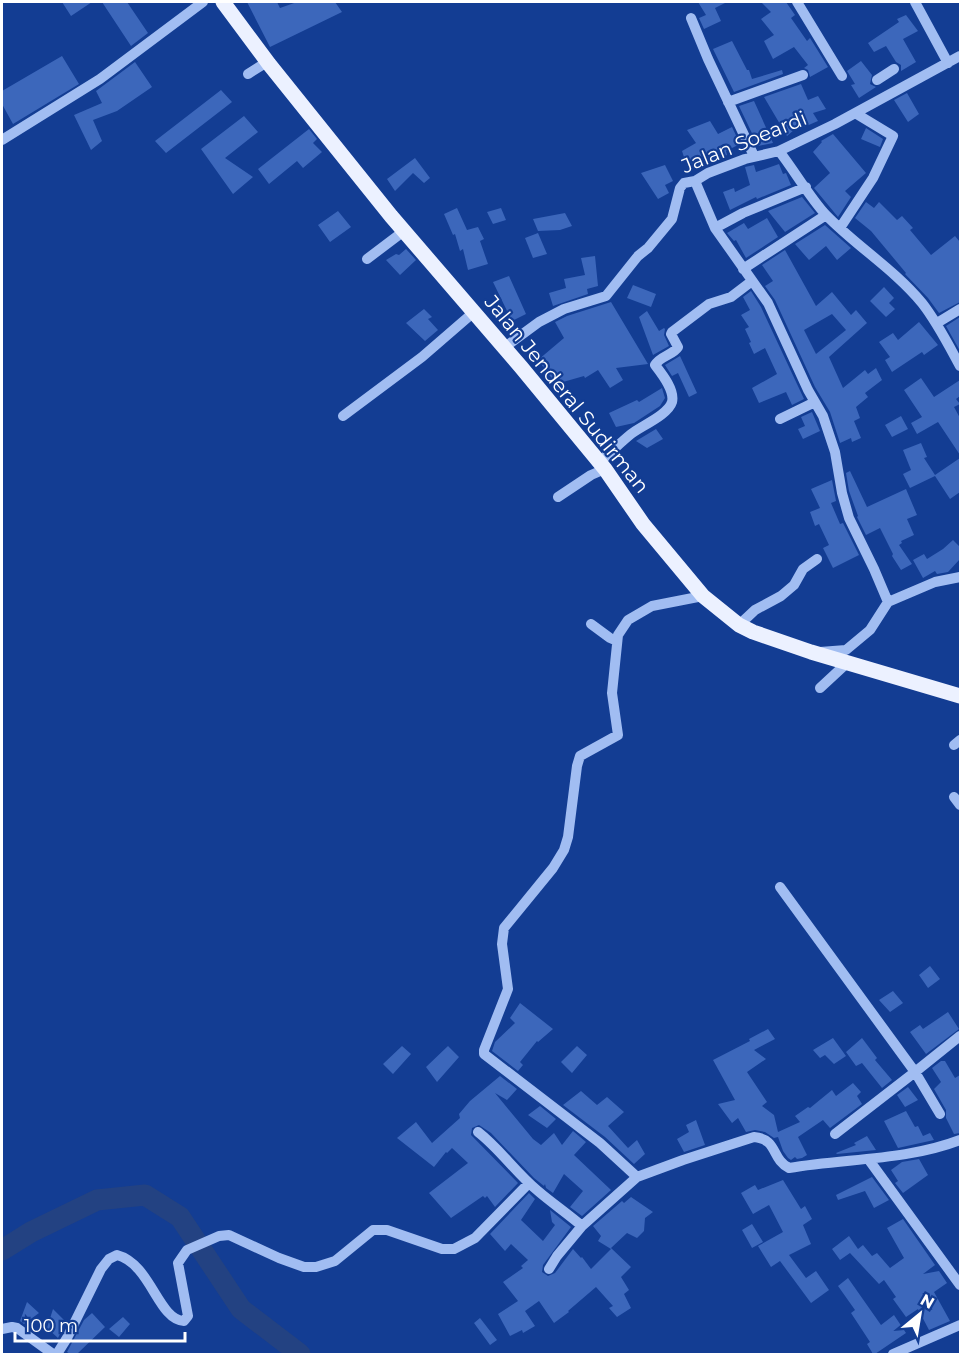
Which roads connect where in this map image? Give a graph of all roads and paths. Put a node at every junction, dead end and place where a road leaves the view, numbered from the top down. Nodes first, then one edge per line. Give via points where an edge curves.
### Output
1 (203, 2) edge
2 (225, 2) edge
3 (797, 2) edge
4 (915, 2) edge
5 (691, 18) dead end
6 (960, 56) edge
7 (267, 62) junction
8 (948, 63) junction
9 (248, 74) dead end
10 (803, 75) dead end
11 (842, 76) dead end
12 (877, 80) dead end
13 (898, 88) junction
14 (728, 102) junction
15 (855, 113) junction
16 (2, 141) edge
17 (779, 151) junction
18 (754, 156) junction
19 (695, 181) junction
20 (806, 187) junction
21 (826, 215) junction
22 (715, 228) junction
23 (840, 228) junction
24 (404, 231) junction
25 (367, 259) dead end
26 (743, 269) junction
27 (752, 281) junction
28 (960, 309) edge
29 (474, 312) junction
30 (937, 323) junction
31 (505, 347) junction
32 (960, 366) edge
33 (815, 402) junction
34 (344, 416) dead end
35 (780, 419) dead end
36 (602, 466) junction
37 (558, 497) dead end
38 (817, 559) dead end
39 (960, 577) edge
40 (703, 596) junction
41 (888, 602) junction
42 (591, 624) dead end
43 (739, 625) junction
44 (617, 641) junction
45 (811, 652) junction
46 (847, 663) junction
47 (820, 688) dead end
48 (960, 696) edge
49 (780, 887) dead end
50 (960, 1036) edge
51 (915, 1072) junction
52 (940, 1114) dead end
53 (478, 1132) dead end
54 (835, 1134) dead end
55 (960, 1140) edge
56 (869, 1160) junction
57 (637, 1177) junction
58 (529, 1183) junction
59 (582, 1226) junction
60 (549, 1269) dead end
61 (960, 1285) edge
62 (960, 1324) edge
63 (2, 1329) edge
64 (53, 1354) edge
65 (57, 1354) edge
66 (893, 1354) edge

1 - 16 street via 100,79
2 - 7 main road, Jalan Jenderal Sudirman
3 - 11 street
4 - 8 street
5 - 14 street
6 - 8 street, Jalan Soeardi
7 - 9 street
7 - 24 main road, Jalan Jenderal Sudirman
8 - 13 street, Jalan Soeardi
10 - 14 street
12 - 13 street via 891,71
13 - 15 street, Jalan Soeardi
14 - 18 street
15 - 17 street, Jalan Soeardi
15 - 23 street via 892,136 873,178
17 - 18 street, Jalan Soeardi
17 - 20 street
18 - 19 street, Jalan Soeardi
19 - 22 street
19 - 31 street, Jalan Soeardi via 681,185 672,219 606,296 564,309
20 - 21 street
20 - 22 street
21 - 23 street
21 - 26 street
22 - 26 street
23 - 30 street via 900,280
24 - 25 street
24 - 29 main road, Jalan Jenderal Sudirman
26 - 27 street
27 - 33 street via 768,303
27 - 36 street via 731,297 710,304 672,332 676,350 655,365 672,394 671,405 633,433
28 - 30 street
29 - 31 main road, Jalan Jenderal Sudirman
29 - 34 street
30 - 32 street
31 - 36 main road, Jalan Jenderal Sudirman
33 - 35 street
33 - 41 street via 830,433 849,518
36 - 37 street
36 - 40 main road, Jalan Jenderal Sudirman via 643,524
38 - 43 street via 803,569 795,585
39 - 41 street via 935,582
40 - 43 main road, Jalan Jenderal Sudirman
40 - 44 street via 652,606 628,620
41 - 45 street via 870,630 846,650
42 - 44 street
43 - 45 main road, Jalan Jenderal Sudirman
44 - 57 street via 612,693 618,735 580,756 564,850 504,928 502,944 508,989 484,1054 600,1143
45 - 46 main road, Jalan Jenderal Sudirman
46 - 47 street
46 - 48 main road, Jalan Jenderal Sudirman
49 - 51 street
50 - 51 street
51 - 52 street
51 - 54 street
53 - 58 street
55 - 56 street
56 - 57 street via 789,1167 783,1165 771,1143 754,1137
56 - 61 street
57 - 59 street
58 - 59 street
58 - 65 street via 476,1238 454,1249 442,1249 387,1230 373,1230 335,1261 303,1267 230,1235 219,1236 187,1250 178,1263 188,1316 184,1321 167,1312 137,1265 117,1255 109,1258 101,1269
59 - 60 street
62 - 66 street
63 - 64 street via 17,1328

